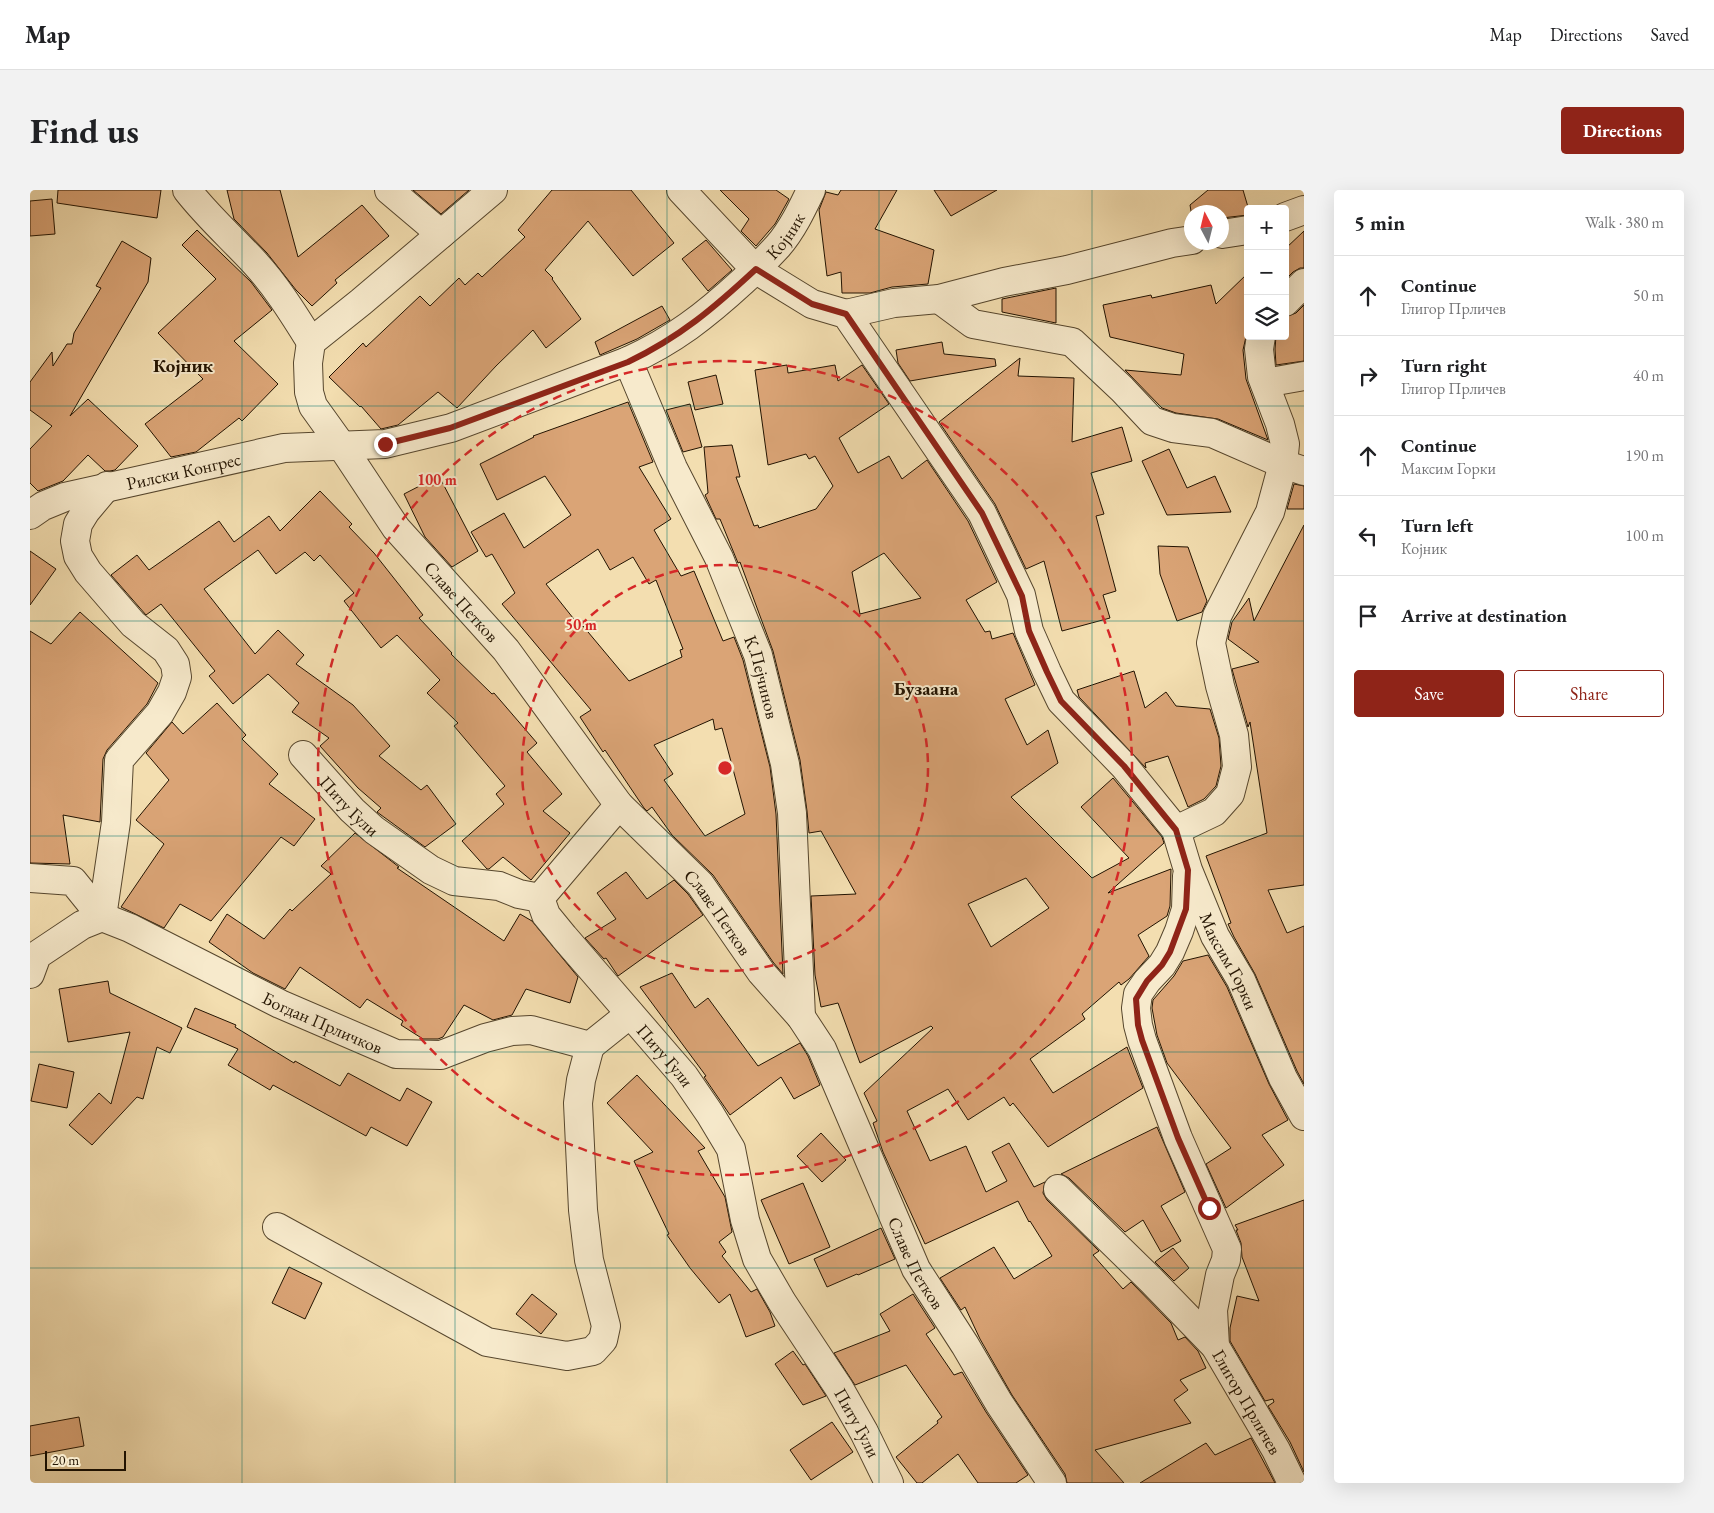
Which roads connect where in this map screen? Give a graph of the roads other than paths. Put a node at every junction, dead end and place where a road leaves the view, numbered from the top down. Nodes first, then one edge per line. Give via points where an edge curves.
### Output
1 (186, 190) edge
2 (389, 190) edge
3 (492, 190) edge
4 (681, 190) edge
5 (811, 190) edge
6 (1304, 210) edge
7 (1289, 216) edge
8 (1244, 231) edge
9 (1229, 233) edge
10 (441, 234) junction
11 (1184, 241) edge
12 (756, 269) junction
13 (1304, 284) edge
14 (1289, 298) edge
15 (939, 299) junction
16 (846, 314) junction
17 (1260, 340) edge
18 (311, 342) junction
19 (628, 362) junction
20 (1304, 376) edge
21 (1265, 383) junction
22 (341, 445) junction
23 (1293, 467) edge
24 (107, 486) junction
25 (30, 514) edge
26 (303, 755) dead end
27 (619, 805) junction
28 (1176, 830) junction
29 (1188, 870) junction
30 (30, 878) edge
31 (540, 898) junction
32 (102, 917) junction
33 (30, 974) edge
34 (630, 1014) junction
35 (801, 1017) junction
36 (590, 1046) junction
37 (1304, 1116) edge
38 (1058, 1190) dead end
39 (277, 1226) dead end
40 (1215, 1346) junction
41 (889, 1483) edge
42 (1052, 1483) edge
43 (1292, 1483) edge

1 - 18 street via 256,264
2 - 10 street
3 - 10 street
4 - 12 street
5 - 12 street, Којник via 779,245
6 - 7 street
8 - 9 street
10 - 18 street
11 - 15 street
12 - 16 street via 812,304
12 - 19 street, Којник via 684,331
13 - 14 street
15 - 16 street via 894,303
15 - 23 street via 973,324 1072,342 1152,421 1173,428 1212,433
16 - 28 street, Максим Горки via 982,513 1022,596 1029,631 1061,701 1124,766
17 - 21 street
18 - 22 street, Славе Петков via 308,363 313,406
19 - 22 street, Којник via 450,428 385,444
19 - 35 street, К.Пејчинов via 674,468 719,558 758,655 785,764 792,813
20 - 21 street
21 - 23 street
22 - 24 street, Рилски Конгрес via 284,448
22 - 27 street, Славе Петков via 396,528 506,650
23 - 28 street via 1217,616 1211,643 1234,735 1235,780 1230,794 1214,812
24 - 25 street, Рилски Конгрес via 65,497
24 - 32 street via 78,524 75,541 78,556 133,624 166,650 175,664 177,677 160,713 119,760 116,822
26 - 31 street, Питу Гули via 374,830 431,870 454,880 499,886
27 - 31 street
27 - 35 street, Славе Петков via 700,884 761,972
28 - 29 street, Максим Горки
29 - 37 street, Максим Горки via 1215,936 1241,980
29 - 40 street, Глигор Прличев via 1186,909 1179,931 1170,952 1141,990 1136,1004 1142,1040 1178,1138 1227,1249 1213,1310
30 - 32 street, Богдан Прличков via 73,881
31 - 34 street, Питу Гули via 546,915
32 - 33 street via 82,925 37,955
32 - 36 street, Богдан Прличков via 157,941 280,1004 396,1054 441,1055 485,1038 531,1030
34 - 36 street
34 - 41 street, Питу Гули via 684,1076 730,1150 757,1259 839,1388
35 - 42 street, Славе Петков via 822,1049 916,1269
36 - 39 street via 578,1103 588,1260 606,1326 603,1340 594,1351 567,1356 487,1342
38 - 40 street
40 - 43 street, Глигор Прличев

